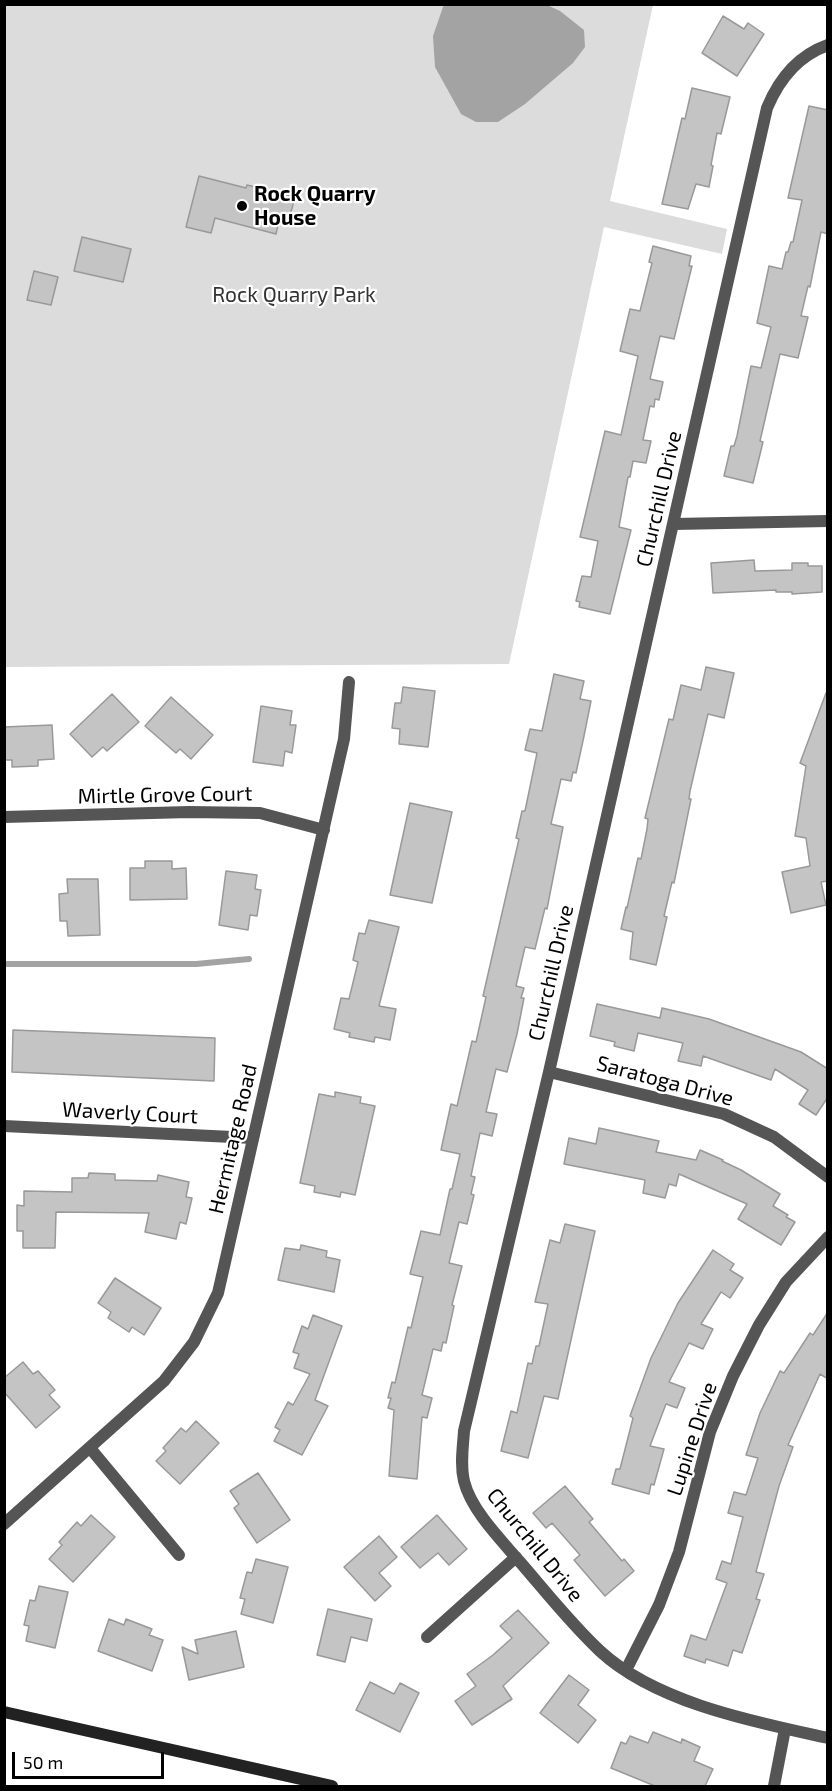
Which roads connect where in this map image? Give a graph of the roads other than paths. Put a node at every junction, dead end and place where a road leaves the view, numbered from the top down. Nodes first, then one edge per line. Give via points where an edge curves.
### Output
1 (828, 45) edge
2 (828, 521) edge
3 (674, 524) junction
4 (349, 682) dead end
5 (4, 817) edge
6 (324, 830) junction
7 (549, 1072) junction
8 (4, 1126) edge
9 (253, 1138) junction
10 (828, 1177) edge
11 (828, 1237) edge
12 (90, 1448) junction
13 (4, 1524) edge
14 (179, 1555) dead end
15 (516, 1557) junction
16 (427, 1637) dead end
17 (626, 1670) junction
18 (4, 1712) edge
19 (785, 1729) junction
20 (828, 1738) edge
21 (333, 1786) edge
22 (774, 1786) edge

1 - 3 street, Churchill Drive via 791,68 774,90 767,108
2 - 3 street
3 - 7 street, Churchill Drive
4 - 6 street, Hermitage Road via 344,739
5 - 6 street, Mirtle Grove Court via 260,813
6 - 9 street, Hermitage Road
7 - 10 street, Saratoga Drive via 724,1114 774,1137
7 - 15 street, Churchill Drive via 464,1431 462,1456 464,1480 473,1504
8 - 9 street, Waverly Court
9 - 12 street, Hermitage Road via 218,1293 194,1342 164,1381
11 - 17 street, Lupine Drive via 786,1282 733,1376 710,1432 679,1552 659,1605
12 - 13 street, Hermitage Road
12 - 14 street
15 - 16 street
15 - 17 street, Churchill Drive via 594,1645
17 - 19 street, Churchill Drive via 669,1694
18 - 21 street
19 - 20 street, Churchill Drive
19 - 22 street

